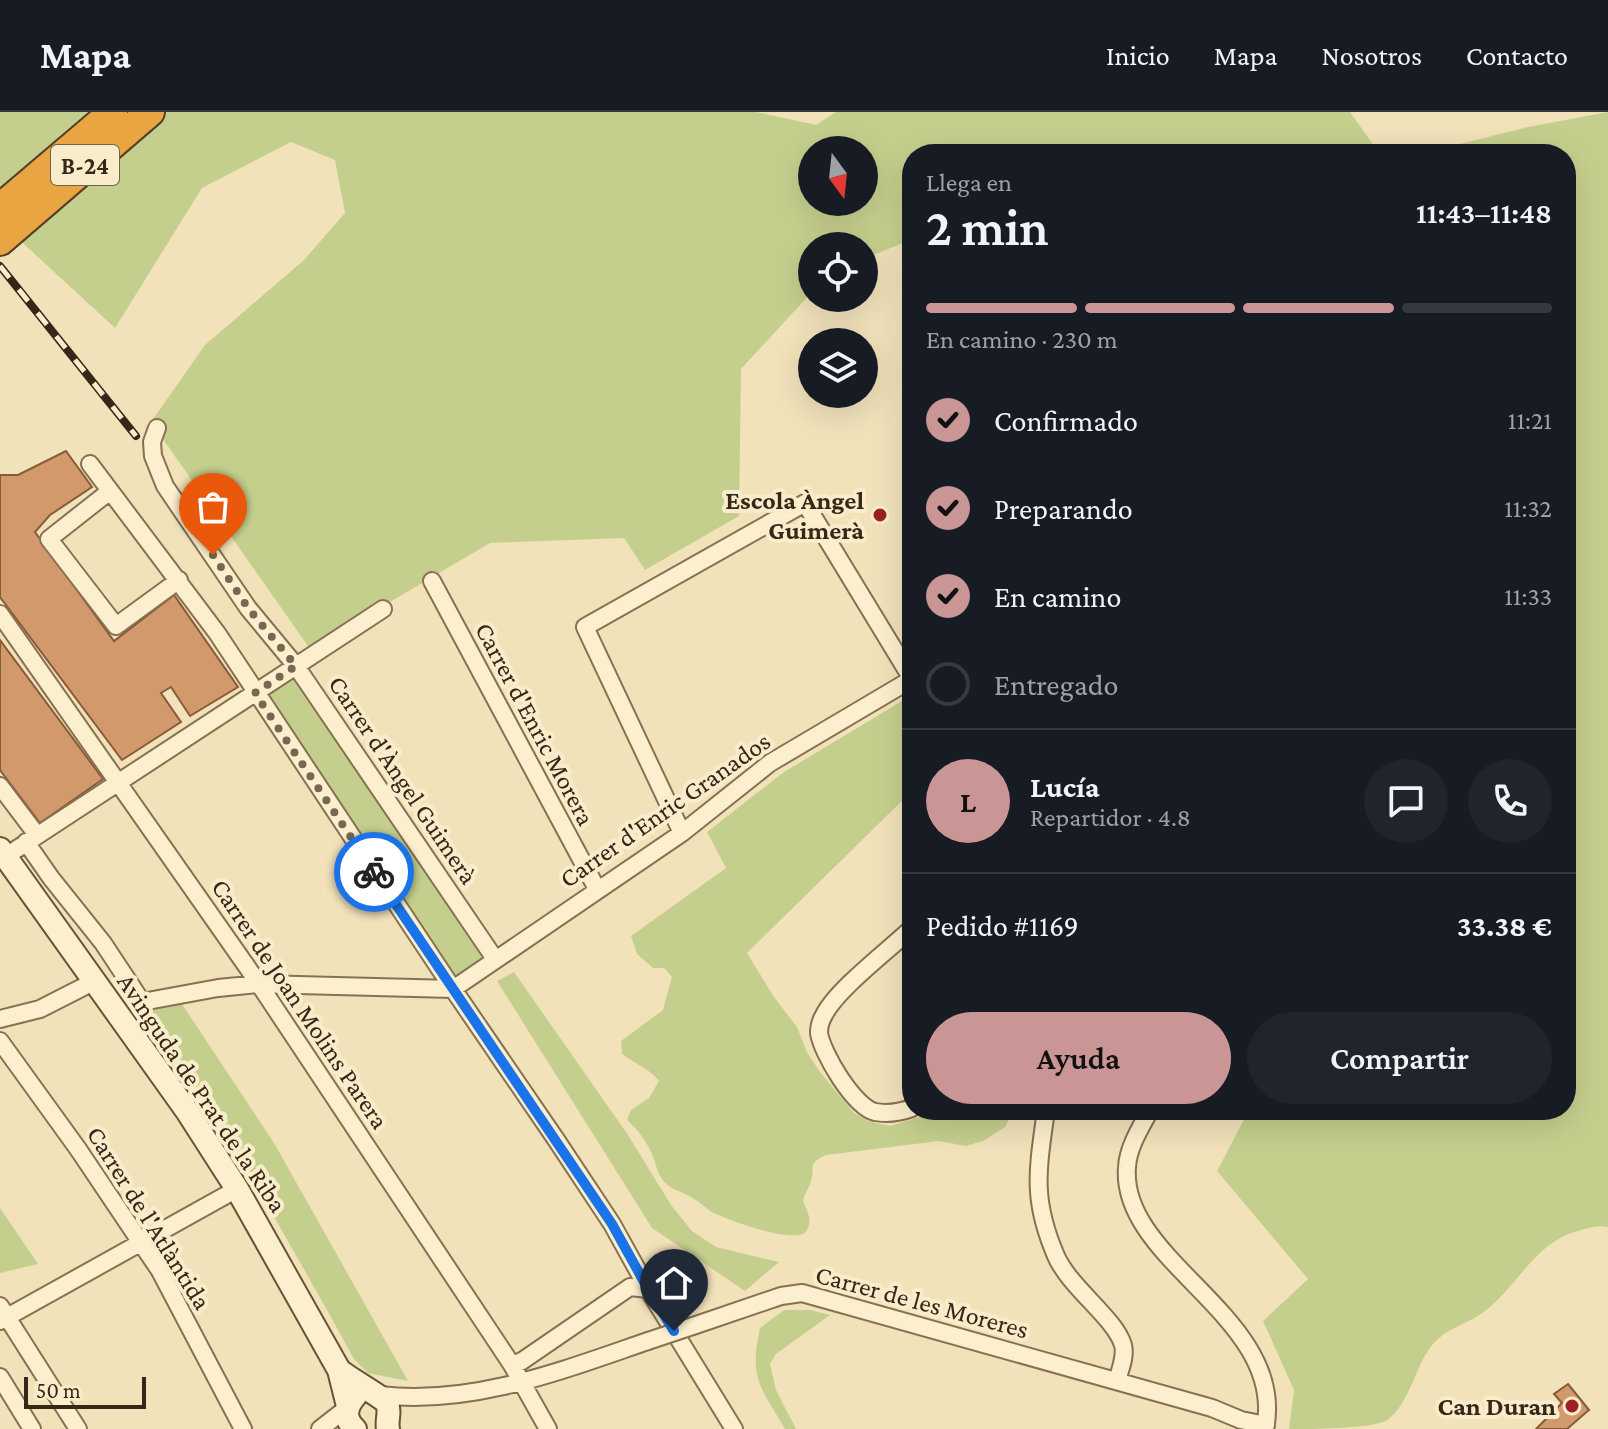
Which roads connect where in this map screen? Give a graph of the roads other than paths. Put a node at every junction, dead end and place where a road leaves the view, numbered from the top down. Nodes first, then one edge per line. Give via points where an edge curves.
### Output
1 (113, 112) edge
2 (150, 112) edge
3 (9, 211) edge
4 (0, 241) edge
5 (157, 428) dead end
6 (90, 464) dead end
7 (110, 491) junction
8 (179, 580) junction
9 (432, 581) dead end
10 (383, 609) dead end
11 (0, 614) edge
12 (902, 663) edge
13 (296, 666) junction
14 (902, 685) edge
15 (255, 693) junction
16 (118, 782) junction
17 (0, 786) edge
18 (682, 833) junction
19 (32, 839) junction
20 (2, 855) edge
21 (597, 889) junction
22 (902, 937) edge
23 (495, 959) junction
24 (93, 982) junction
25 (259, 984) junction
26 (453, 989) junction
27 (0, 1019) edge
28 (0, 1041) edge
29 (902, 1110) edge
30 (1045, 1120) edge
31 (1145, 1120) edge
32 (237, 1189) junction
33 (143, 1243) junction
34 (648, 1289) junction
35 (3, 1315) edge
36 (512, 1365) junction
37 (339, 1370) junction
38 (0, 1377) edge
39 (1117, 1381) junction
40 (522, 1383) junction
41 (382, 1414) edge
42 (346, 1420) edge
43 (1265, 1427) edge
44 (32, 1429) edge
45 (78, 1429) edge
46 (243, 1429) edge
47 (320, 1429) edge
48 (548, 1429) edge
49 (734, 1429) edge

1 - 3 highway, B-24
2 - 3 highway, B-24
3 - 4 highway, B-24
5 - 13 street, Carrer d'Àngel Guimerà via 153,456 165,486 248,608
6 - 7 street
7 - 8 street
7 - 8 street via 49,539 116,626
8 - 15 street
9 - 21 street, Carrer d'Enric Morera
10 - 13 street
11 - 16 street, Carrer de Joan Molins Parera
12 - 18 street via 805,503 585,627
13 - 15 street
13 - 23 street, Carrer d'Àngel Guimerà
14 - 18 street, Carrer d'Enric Granados via 770,763
15 - 16 street
15 - 26 street
16 - 19 street
16 - 25 street, Carrer de Joan Molins Parera
17 - 19 street
18 - 21 street, Carrer d'Enric Granados
19 - 20 street
19 - 25 street via 142,1002
20 - 24 main road, Avinguda de Prat de la Riba
21 - 23 street, Carrer d'Enric Granados
22 - 29 street via 836,998 819,1029 833,1064 862,1104 873,1111
23 - 26 street, Carrer d'Enric Granados
24 - 27 street via 40,1009
24 - 32 main road, Avinguda de Prat de la Riba
25 - 26 street
25 - 36 street, Carrer de Joan Molins Parera
26 - 34 street via 612,1224
28 - 33 street, Carrer de l'Atlàntida
30 - 39 street via 1037,1178 1044,1219 1071,1281 1124,1347
31 - 43 street via 1129,1153 1132,1204 1152,1236 1239,1332 1262,1378
32 - 33 street
32 - 37 main road, Avinguda de Prat de la Riba
33 - 35 street
33 - 46 street, Carrer de l'Atlàntida
34 - 36 street via 630,1287
34 - 49 street
35 - 45 street
36 - 40 street, Carrer de Joan Molins Parera
37 - 41 main road
37 - 42 main road
38 - 44 street
39 - 40 street, Carrer de les Moreres, bridge via 790,1293
39 - 43 street, Carrer de les Moreres
40 - 41 street, Carrer de les Moreres via 427,1398
40 - 48 street, Carrer de Joan Molins Parera
41 - 42 main road via 359,1394
42 - 47 street

